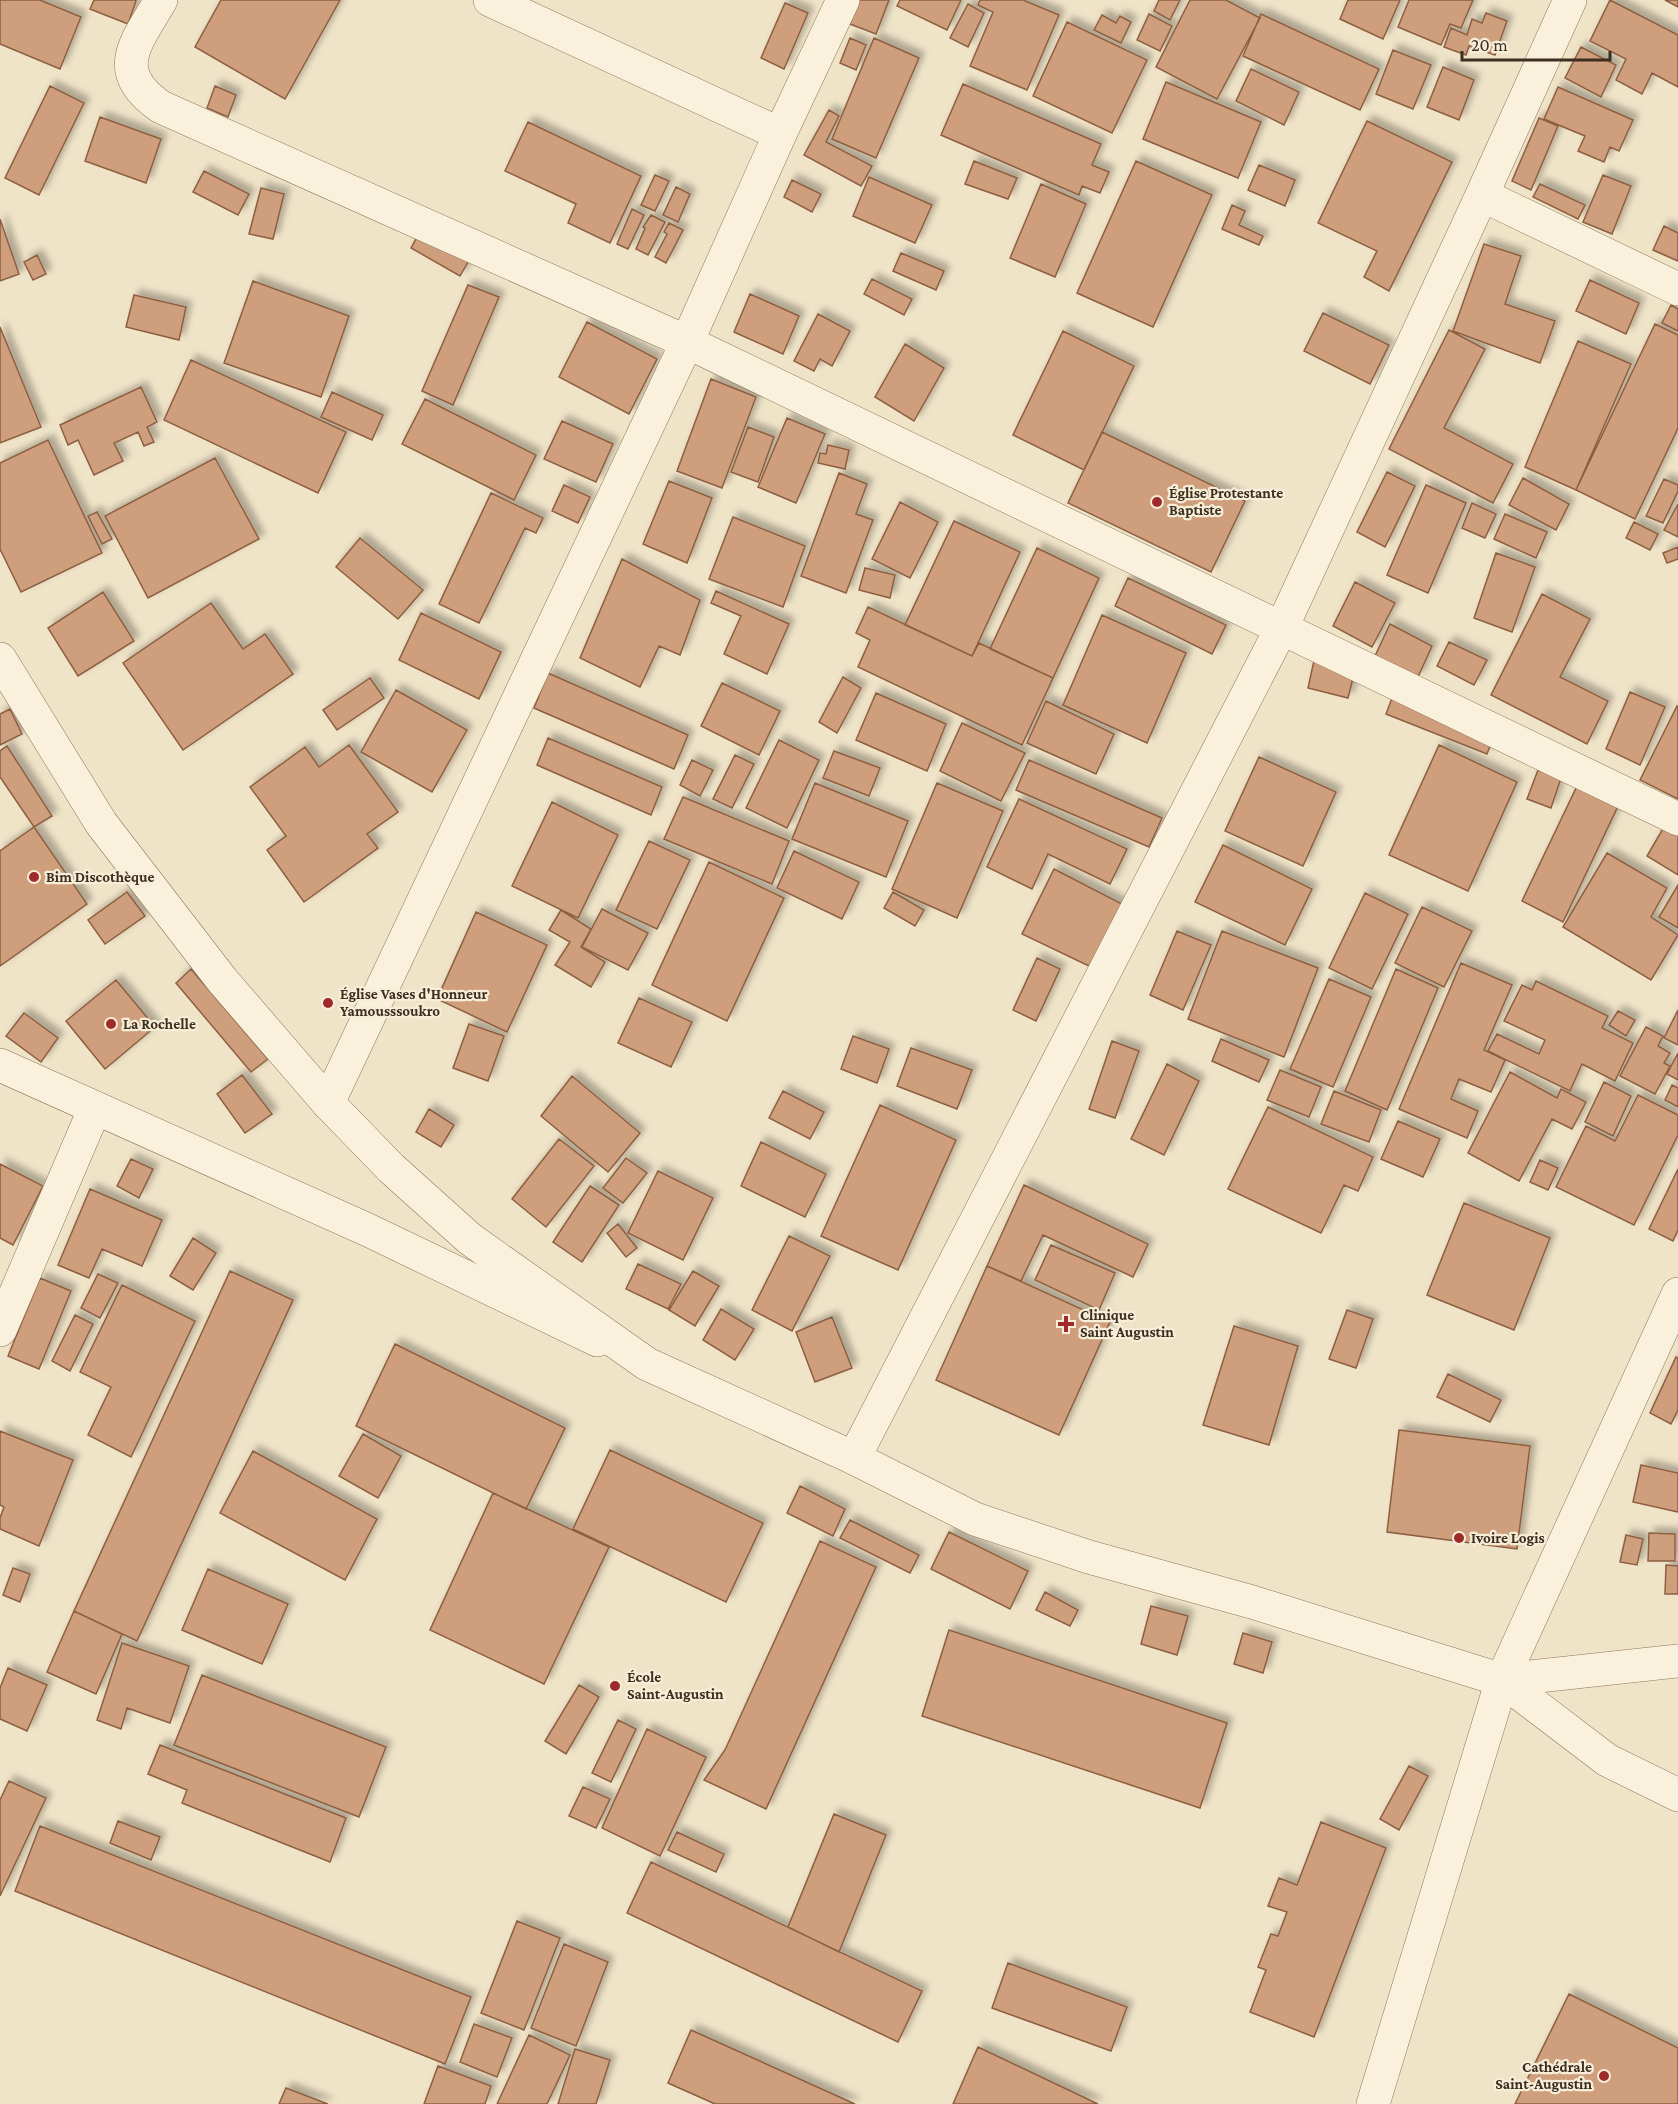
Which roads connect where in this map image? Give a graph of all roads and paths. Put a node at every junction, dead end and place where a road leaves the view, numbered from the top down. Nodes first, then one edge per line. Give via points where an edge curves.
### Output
1 (161, 0) edge
2 (490, 0) edge
3 (843, 0) edge
4 (1570, 0) edge
5 (780, 134) junction
6 (1482, 195) junction
7 (1678, 289) edge
8 (687, 342) junction
9 (1282, 627) junction
10 (0, 658) edge
11 (1678, 819) edge
12 (0, 1065) edge
13 (328, 1103) junction
14 (95, 1108) junction
15 (1678, 1294) edge
16 (0, 1330) edge
17 (647, 1364) junction
18 (854, 1458) junction
19 (1678, 1661) edge
20 (1502, 1680) junction
21 (1678, 1795) edge
22 (1373, 2104) edge

1 - 8 street via 130,61 145,96 161,107
2 - 5 street
3 - 5 street
4 - 6 street
5 - 8 street
6 - 7 street
6 - 9 street
8 - 9 street
8 - 13 street
9 - 11 street
9 - 18 street
10 - 13 street via 101,823 222,980
12 - 14 street
13 - 17 street via 391,1168 470,1239
14 - 16 street
14 - 17 street via 368,1230
15 - 20 street
17 - 18 street
18 - 20 street via 975,1519 1089,1557 1251,1602
19 - 20 street
20 - 21 street via 1607,1760
20 - 22 street

